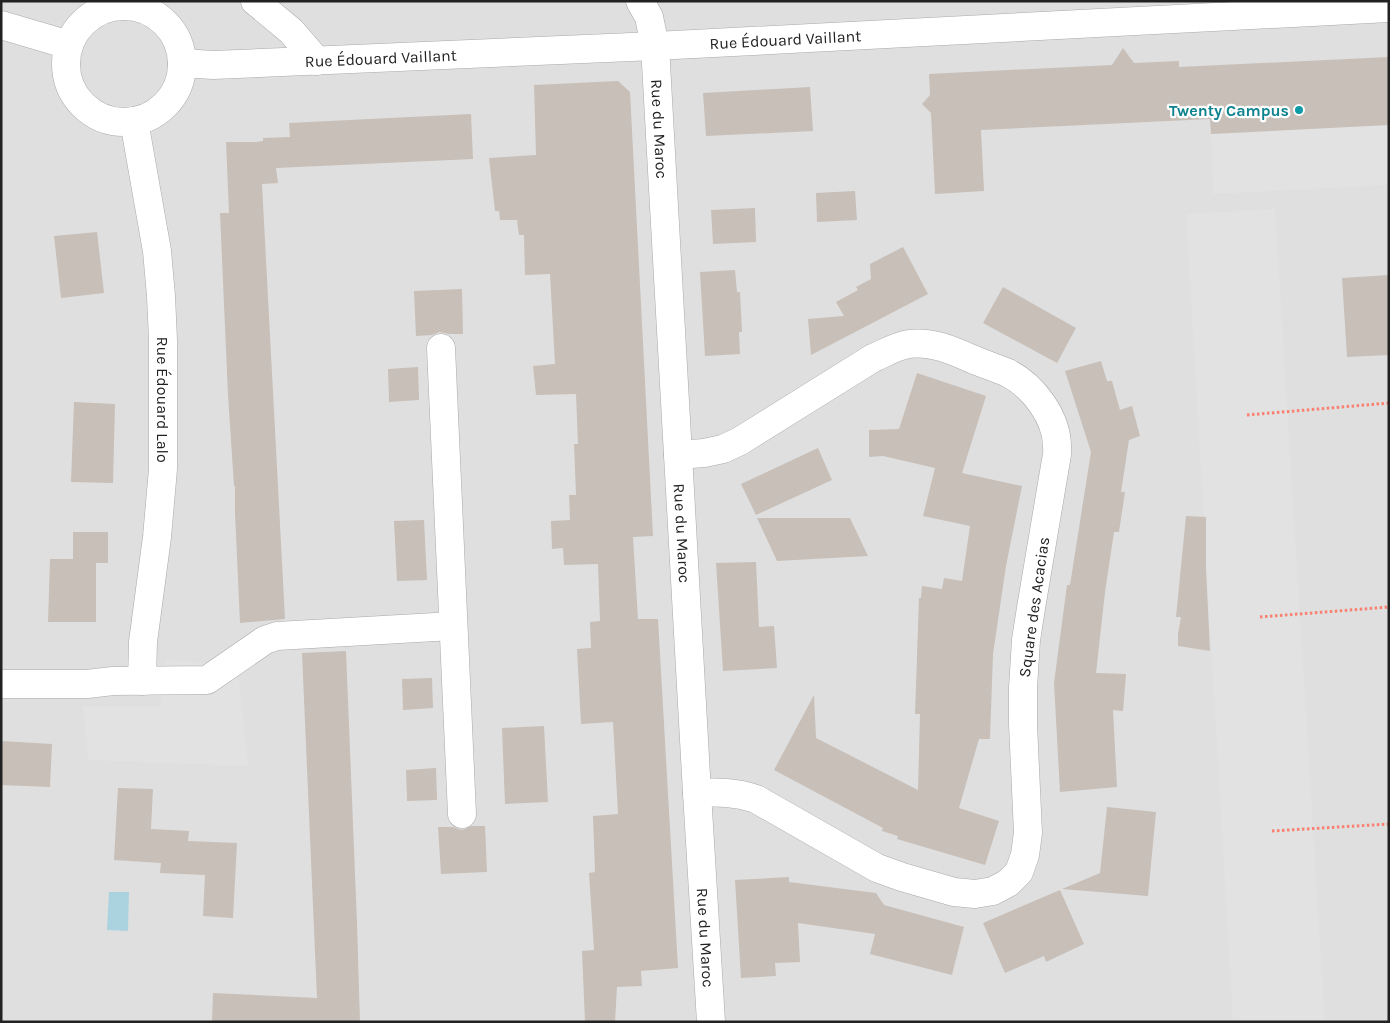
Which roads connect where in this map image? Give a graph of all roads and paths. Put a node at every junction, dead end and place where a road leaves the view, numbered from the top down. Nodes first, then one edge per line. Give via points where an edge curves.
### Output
1 (255, 1) edge
2 (640, 1) edge
3 (1389, 8) edge
4 (1170, 10) edge
5 (1, 25) edge
6 (69, 45) junction
7 (654, 46) junction
8 (317, 60) junction
9 (182, 63) junction
10 (134, 121) junction
11 (441, 348) dead end
12 (1389, 403) edge
13 (1248, 415) dead end
14 (678, 455) junction
15 (1389, 607) edge
16 (1260, 618) dead end
17 (453, 626) junction
18 (142, 680) junction
19 (1, 684) edge
20 (697, 793) junction
21 (462, 814) dead end
22 (1389, 824) edge
23 (1272, 831) dead end
24 (711, 1022) edge

1 - 8 street via 291,31
2 - 7 street, Rue du Maroc via 649,16
3 - 4 street, Rue Édouard Vaillant
4 - 7 street, Rue Édouard Vaillant
5 - 6 street
6 - 9 street via 83,22 97,12 115,6 133,6 158,16 171,29 179,45
6 - 10 street via 68,79 80,102 101,117
7 - 8 street, Rue Édouard Vaillant
7 - 14 street, Rue du Maroc
8 - 9 street, Rue Édouard Vaillant via 213,65
9 - 10 street via 179,83 169,101 153,114
10 - 18 street, Rue Édouard Lalo via 157,251 164,340 163,477 143,642
11 - 17 street
12 - 13 path
14 - 20 street, Rue du Maroc
14 - 20 street, Square des Acacias via 723,450 873,358 908,344 946,348 1021,381 1046,410 1054,426 1058,446 1026,640 1023,724 1028,833 1019,872 1008,883 993,891 975,894 954,892 902,877 877,868 756,799 726,792
15 - 16 path
17 - 18 street via 277,636 265,640 207,680
17 - 21 street
18 - 19 street
20 - 24 street, Rue du Maroc
22 - 23 path

